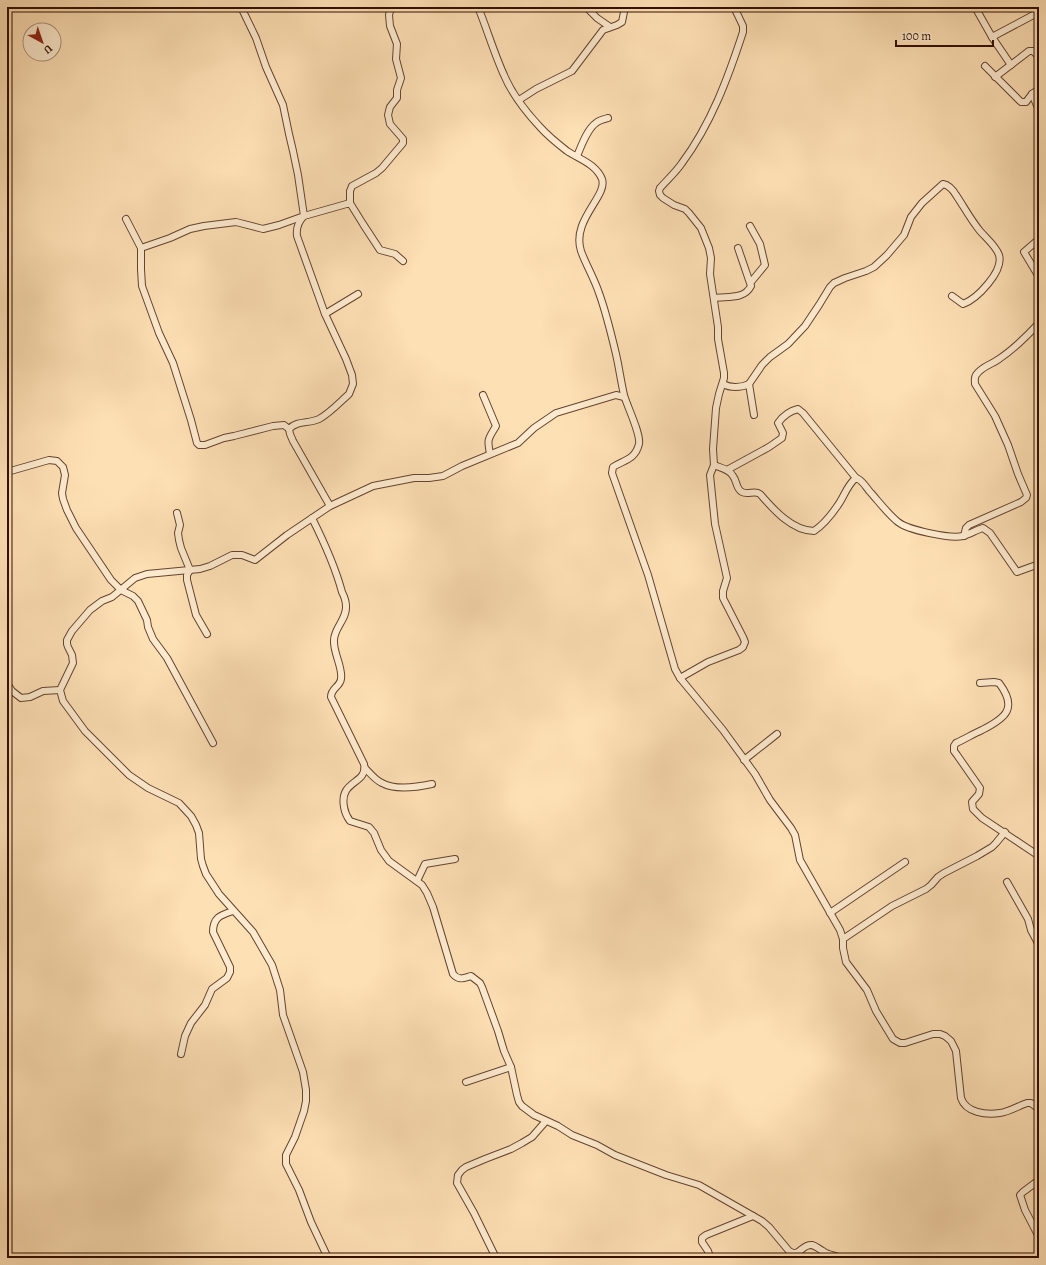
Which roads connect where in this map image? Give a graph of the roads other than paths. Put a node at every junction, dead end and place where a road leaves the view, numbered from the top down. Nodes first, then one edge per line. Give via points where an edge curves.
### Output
1 (241, 7) edge
2 (391, 7) edge
3 (478, 7) edge
4 (586, 7) edge
5 (625, 7) edge
6 (734, 7) edge
7 (975, 7) edge
8 (1039, 12) edge
9 (610, 27) junction
10 (992, 37) junction
11 (1039, 57) edge
12 (1011, 65) junction
13 (985, 66) dead end
14 (995, 77) junction
15 (1039, 89) edge
16 (1032, 94) junction
17 (519, 100) junction
18 (1039, 110) edge
19 (608, 118) dead end
20 (577, 156) junction
21 (350, 203) junction
22 (304, 216) junction
23 (126, 219) dead end
24 (750, 226) dead end
25 (1039, 239) edge
26 (141, 248) junction
27 (738, 248) dead end
28 (403, 261) dead end
29 (1039, 277) edge
30 (751, 282) junction
31 (358, 294) dead end
32 (952, 296) dead end
33 (714, 298) junction
34 (325, 314) junction
35 (1039, 323) edge
36 (723, 384) junction
37 (749, 384) junction
38 (483, 395) dead end
39 (624, 397) junction
40 (754, 415) dead end
41 (289, 428) junction
42 (490, 454) junction
43 (714, 465) junction
44 (727, 470) junction
45 (7, 472) edge
46 (856, 478) junction
47 (330, 506) junction
48 (177, 513) dead end
49 (312, 518) junction
50 (964, 536) junction
51 (1039, 564) edge
52 (190, 570) junction
53 (121, 590) junction
54 (207, 634) dead end
55 (680, 678) junction
56 (7, 683) edge
57 (980, 683) dead end
58 (60, 690) junction
59 (777, 734) dead end
60 (213, 742) dead end
61 (744, 760) junction
62 (365, 768) junction
63 (432, 784) dead end
64 (1005, 832) junction
65 (1039, 856) edge
66 (455, 859) dead end
67 (905, 862) dead end
68 (417, 881) junction
69 (1007, 882) dead end
70 (233, 911) junction
71 (830, 913) junction
72 (843, 939) junction
73 (1039, 945) edge
74 (181, 1054) dead end
75 (511, 1067) junction
76 (466, 1082) dead end
77 (1039, 1109) edge
78 (546, 1121) junction
79 (1039, 1180) edge
80 (753, 1216) junction
81 (1039, 1237) edge
82 (328, 1258) edge
83 (496, 1258) edge
84 (707, 1258) edge
85 (840, 1258) edge

1 - 22 street via 283,105 294,151
2 - 21 street via 390,26 396,44 396,59 401,78 397,98 388,115 390,124 403,139 403,144 376,173 352,186
3 - 17 street via 504,75
4 - 9 street
5 - 9 street via 622,22
6 - 33 street via 743,26 743,32 719,96 699,138 659,191 663,198 685,209 703,234 711,258 710,274
7 - 10 street
8 - 10 street
9 - 17 street via 599,34 572,71
10 - 12 street
11 - 12 street via 1033,51 1029,51
12 - 14 street
13 - 14 street
14 - 16 street via 1021,102 1026,102
15 - 16 street
16 - 18 street
17 - 20 street via 540,127 560,146
19 - 20 street via 594,124
20 - 39 street via 593,167 602,179 600,192 583,221 579,242 599,292 616,354
21 - 22 street
21 - 28 street via 380,250 395,254
22 - 26 street via 263,229 236,222 204,226
22 - 34 street via 297,225 297,236
23 - 26 street
24 - 30 street via 760,244 765,265
25 - 29 street via 1024,252
26 - 41 street via 142,286 173,363 197,443 205,445 273,426 284,425
27 - 30 street
30 - 33 street via 751,286 744,294
31 - 34 street
32 - 37 street via 963,304 970,301 990,282 999,260 997,251 971,220 955,193 950,187 942,184 911,217 904,235 887,255 866,272 834,283 805,326 762,365
33 - 36 street via 718,344 724,373
34 - 41 street via 350,369 352,389 318,420 292,425
35 - 50 street via 1011,350 988,364 975,376 975,384 1005,438 1026,498 969,525
36 - 37 street via 735,387
36 - 43 street via 716,408
37 - 40 street
38 - 42 street via 496,426 489,438
39 - 42 street via 616,396 556,413 518,443
39 - 55 street via 639,442 631,458 613,468 612,473
41 - 47 street via 293,441
42 - 47 street via 443,476 383,483
43 - 44 street
43 - 55 street via 710,475 715,524 727,578 723,598 745,642 739,650 708,662
44 - 46 street via 733,475 741,492 757,492 787,520 809,531 814,531 823,523
44 - 46 street via 782,438 780,421 788,413 798,409
45 - 53 street via 49,460 54,460 63,467 65,475 62,493 67,510 88,547
46 - 50 street via 898,522 905,526 927,533
47 - 49 street
48 - 52 street via 180,525 179,540
49 - 52 street via 255,560 237,554 210,566
49 - 62 street via 333,565 346,606 346,614 333,639 341,679 340,684 331,692 331,696
50 - 51 street via 986,529 1017,572
52 - 53 street via 140,575
52 - 54 street via 187,578 196,615
53 - 58 street via 90,610 69,635 67,644 73,663
53 - 60 street via 138,601 153,639
55 - 61 street
56 - 58 street via 21,698 43,690
57 - 64 street via 999,683 1006,694 1006,712 998,722 956,743 954,748 981,791 972,802 972,809
58 - 70 street via 63,701 85,731 129,775 148,788 179,803 191,816 199,833 203,866 219,894
59 - 61 street
61 - 71 street via 795,835 800,860
62 - 63 street via 383,784 409,788
62 - 68 street via 362,776 344,792 343,804 347,817 350,821 369,827 389,861
64 - 65 street
64 - 72 street via 996,843 977,856 944,873 926,889 892,906
66 - 68 street via 425,864
67 - 71 street
68 - 75 street via 427,893 433,907 453,974 461,979 471,976 480,983
69 - 73 street
70 - 74 street via 220,916 213,926 213,932 230,967 228,978 212,989 191,1023
70 - 82 street via 253,932 272,965 280,990 286,1025 303,1072 306,1101 304,1111 285,1160
71 - 72 street
72 - 77 street via 846,962 867,990 893,1039 905,1043 940,1034 951,1041 956,1051 962,1104 970,1110 1000,1113 1027,1103
75 - 76 street
75 - 78 street via 519,1102
78 - 80 street via 615,1155 699,1185
78 - 83 street via 532,1137 511,1149 466,1167 458,1175 457,1183
79 - 81 street via 1020,1195
80 - 84 street via 706,1234 702,1242 709,1254
80 - 85 street via 769,1227 792,1253 812,1245

